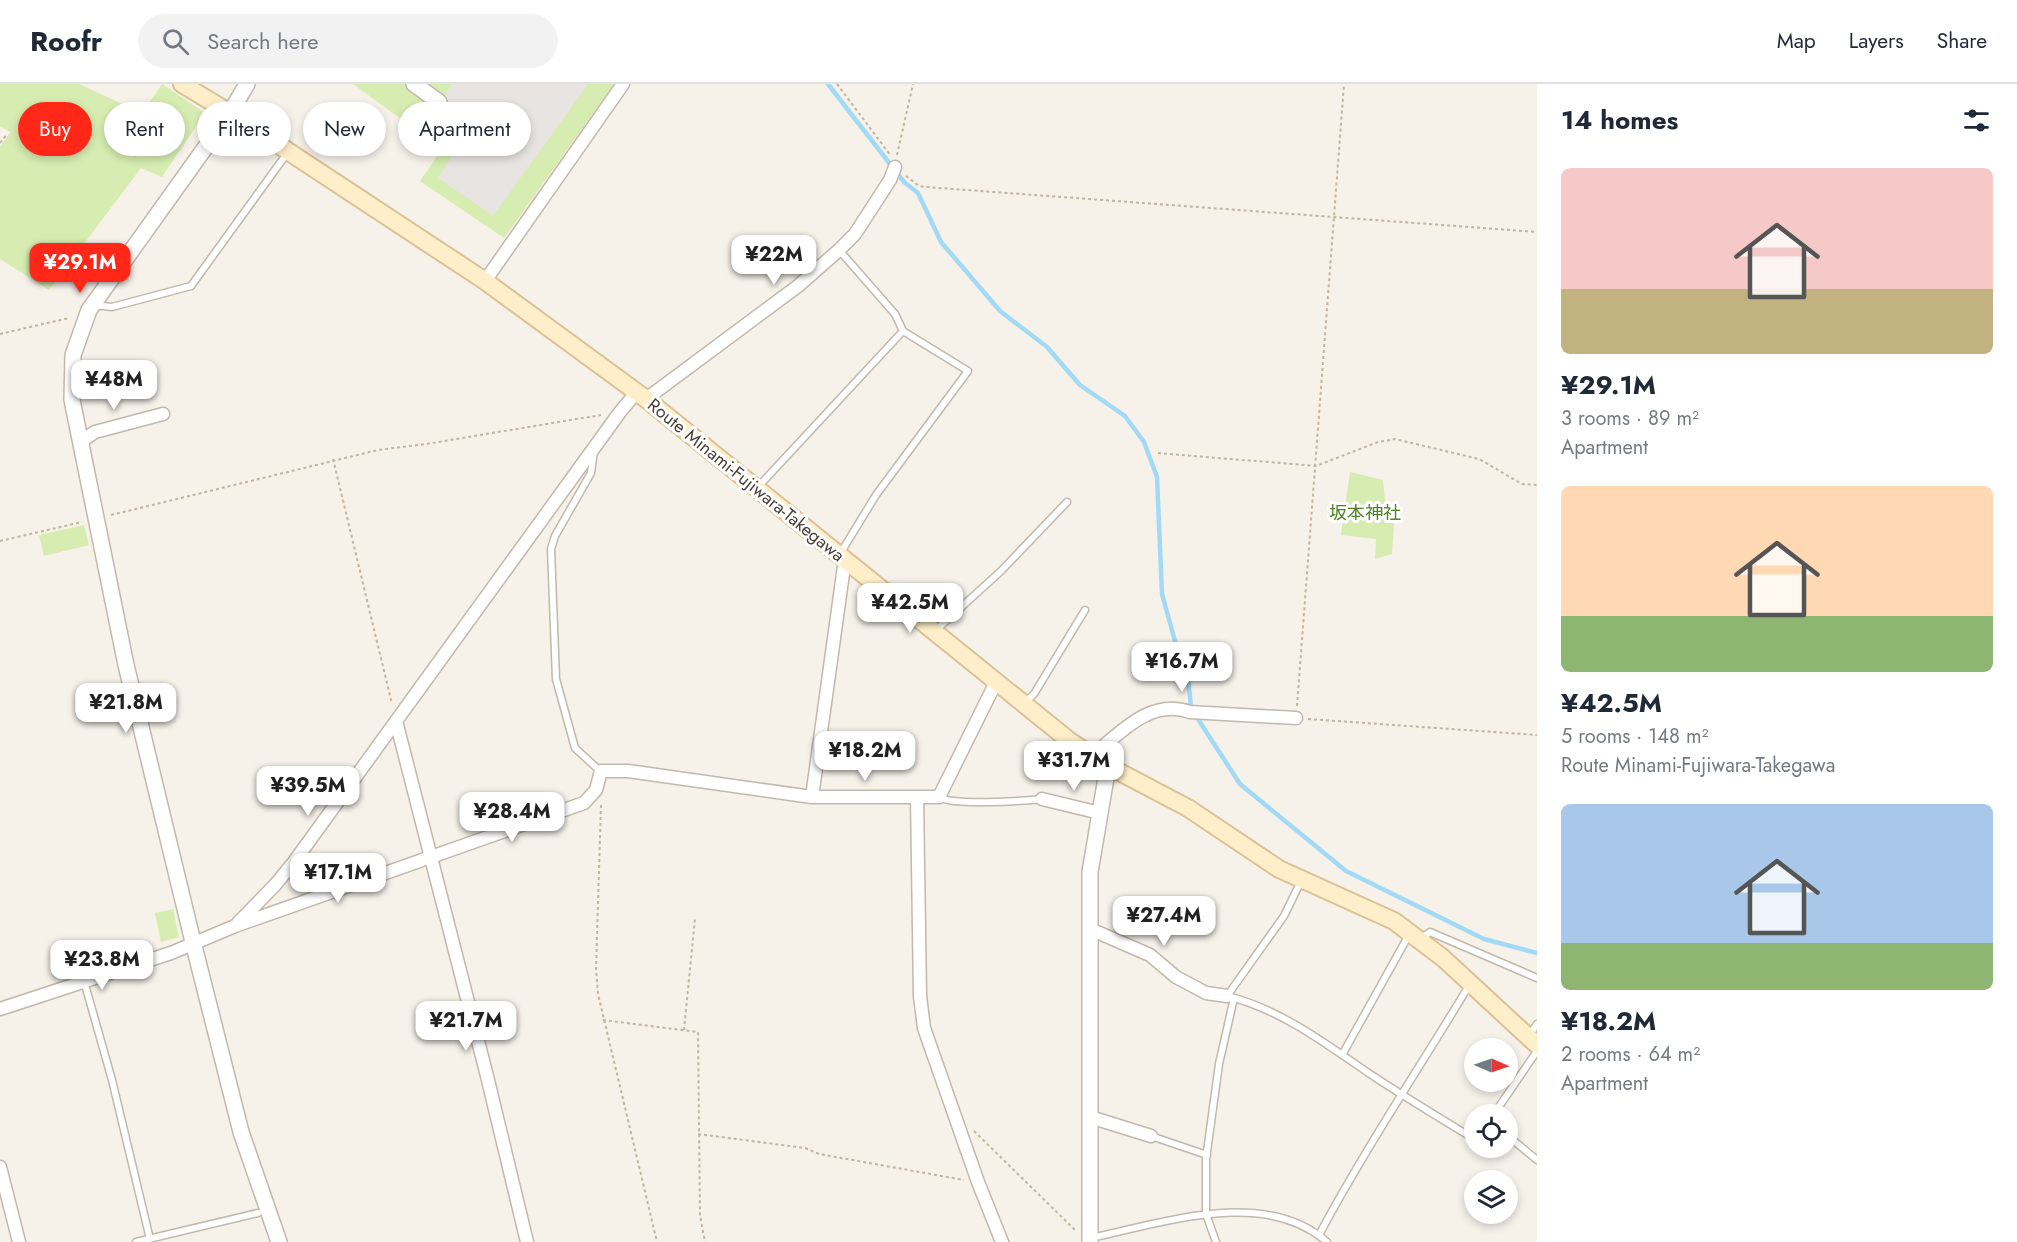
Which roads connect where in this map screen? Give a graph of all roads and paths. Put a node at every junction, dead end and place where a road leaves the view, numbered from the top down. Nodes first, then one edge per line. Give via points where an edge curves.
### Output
1 (182, 84) edge
2 (247, 84) edge
3 (414, 84) edge
4 (623, 84) edge
5 (837, 84) edge
6 (913, 84) edge
7 (1344, 84) edge
8 (212, 102) edge
9 (236, 102) edge
10 (439, 102) dead end
11 (7, 134) dead end
12 (0, 143) edge
13 (291, 153) edge
14 (199, 156) edge
15 (286, 156) edge
16 (894, 171) joint
17 (1333, 217) junction
18 (1537, 232) edge
19 (840, 250) junction
20 (485, 282) junction
21 (92, 305) junction
22 (84, 320) junction
23 (903, 331) junction
24 (0, 334) edge
25 (641, 396) junction
26 (620, 412) junction
27 (163, 414) dead end
28 (80, 442) junction
29 (594, 448) junction
30 (1158, 453) dead end
31 (333, 459) junction
32 (1316, 466) junction
33 (1537, 485) edge
34 (757, 488) junction
35 (1067, 502) dead end
36 (97, 518) junction
37 (0, 541) edge
38 (842, 557) junction
39 (1085, 610) dead end
40 (935, 632) junction
41 (996, 682) junction
42 (1024, 704) junction
43 (1296, 718) junction
44 (396, 721) junction
45 (1537, 735) edge
46 (1093, 755) junction
47 (1108, 766) junction
48 (600, 771) junction
49 (596, 790) junction
50 (812, 797) junction
51 (917, 797) junction
52 (939, 797) junction
53 (1042, 800) joint
54 (1100, 813) junction
55 (432, 855) junction
56 (1302, 879) junction
57 (694, 918) dead end
58 (235, 926) junction
59 (1090, 930) junction
60 (1415, 936) junction
61 (193, 942) junction
62 (1537, 978) edge
63 (84, 981) junction
64 (1470, 983) junction
65 (1231, 997) junction
66 (0, 1009) edge
67 (603, 1020) junction
68 (684, 1030) junction
69 (1535, 1039) edge
70 (1342, 1055) junction
71 (1403, 1096) junction
72 (1499, 1104) edge
73 (953, 1110) junction
74 (1090, 1117) junction
75 (1464, 1133) edge
76 (698, 1134) junction
77 (1151, 1136) joint
78 (1518, 1144) edge
79 (1207, 1155) junction
80 (1537, 1160) edge
81 (0, 1167) edge
82 (978, 1182) junction
83 (258, 1213) dead end
84 (1206, 1214) junction
85 (1319, 1235) junction
86 (150, 1239) junction
87 (1090, 1240) edge
88 (18, 1242) edge
89 (136, 1242) edge
90 (279, 1242) edge
91 (527, 1242) edge
92 (657, 1242) edge
93 (705, 1242) edge
94 (1002, 1242) edge
95 (1216, 1242) edge
96 (1327, 1242) edge

1 - 8 main road, Route Minami-Fujiwara-Takegawa
2 - 9 street
3 - 10 street
4 - 20 street
5 - 6 path via 895,161
7 - 17 path
11 - 12 path
13 - 20 main road, Route Minami-Fujiwara-Takegawa
14 - 21 street
15 - 21 lane via 191,286 111,307
16 - 17 path via 926,187
16 - 19 street via 855,234
17 - 18 path
17 - 32 path
19 - 23 lane via 895,314
19 - 25 street via 798,286
20 - 25 main road, Route Minami-Fujiwara-Takegawa
21 - 22 street
22 - 24 path via 72,317
22 - 28 street via 72,371 72,400
23 - 34 lane
23 - 38 lane via 968,371 889,476
25 - 26 street
25 - 34 main road, Route Minami-Fujiwara-Takegawa
26 - 29 street
26 - 31 path
27 - 28 street via 95,432
28 - 36 street
29 - 44 street
29 - 48 lane via 591,473 551,549 556,679 575,748
30 - 32 path
31 - 36 path
31 - 44 path
32 - 33 path via 1395,439 1479,459 1522,484
32 - 43 path
34 - 38 main road, Route Minami-Fujiwara-Takegawa
35 - 40 lane
36 - 37 path
36 - 61 street via 126,665
38 - 40 main road, Route Minami-Fujiwara-Takegawa
38 - 50 street
39 - 42 lane
40 - 41 main road, Route Minami-Fujiwara-Takegawa
41 - 42 main road, Route Minami-Fujiwara-Takegawa
41 - 52 street
42 - 46 main road, Route Minami-Fujiwara-Takegawa
43 - 45 path
43 - 46 street via 1164,709 1133,722
44 - 55 street
44 - 58 street via 294,862
46 - 47 main road, Route Minami-Fujiwara-Takegawa
47 - 54 street
47 - 56 main road, Route Minami-Fujiwara-Takegawa via 1188,808 1279,869
48 - 49 street
48 - 50 street via 628,771
49 - 55 street via 584,803
49 - 67 path via 601,798 596,969
50 - 51 street
51 - 52 street
51 - 73 street via 920,996 924,1028
52 - 53 lane
53 - 54 street
54 - 59 street via 1090,872
55 - 58 street
55 - 91 street
56 - 60 main road, Route Minami-Fujiwara-Takegawa via 1394,921
56 - 65 lane via 1284,916
57 - 68 path
58 - 61 street
59 - 65 street via 1150,955 1176,977 1206,993
59 - 74 street
60 - 62 lane via 1430,932
60 - 64 main road, Route Minami-Fujiwara-Takegawa
60 - 70 lane
61 - 63 street
61 - 90 street via 241,1132
63 - 66 street
63 - 86 lane
64 - 69 main road, Route Minami-Fujiwara-Takegawa
64 - 71 lane
65 - 70 lane via 1253,1002 1279,1015
65 - 79 lane
67 - 68 path
67 - 92 path
68 - 76 path via 698,1032
69 - 72 lane
70 - 71 lane
71 - 75 lane
71 - 85 lane
73 - 82 street
73 - 87 path via 1074,1229
74 - 77 street
74 - 87 street
76 - 82 path via 805,1148 819,1154
76 - 93 path via 700,1215
77 - 79 lane
78 - 80 lane
79 - 84 lane
81 - 88 street
82 - 94 street
83 - 86 lane
84 - 85 lane via 1272,1214
84 - 87 lane
84 - 95 lane
85 - 96 lane
86 - 89 lane

